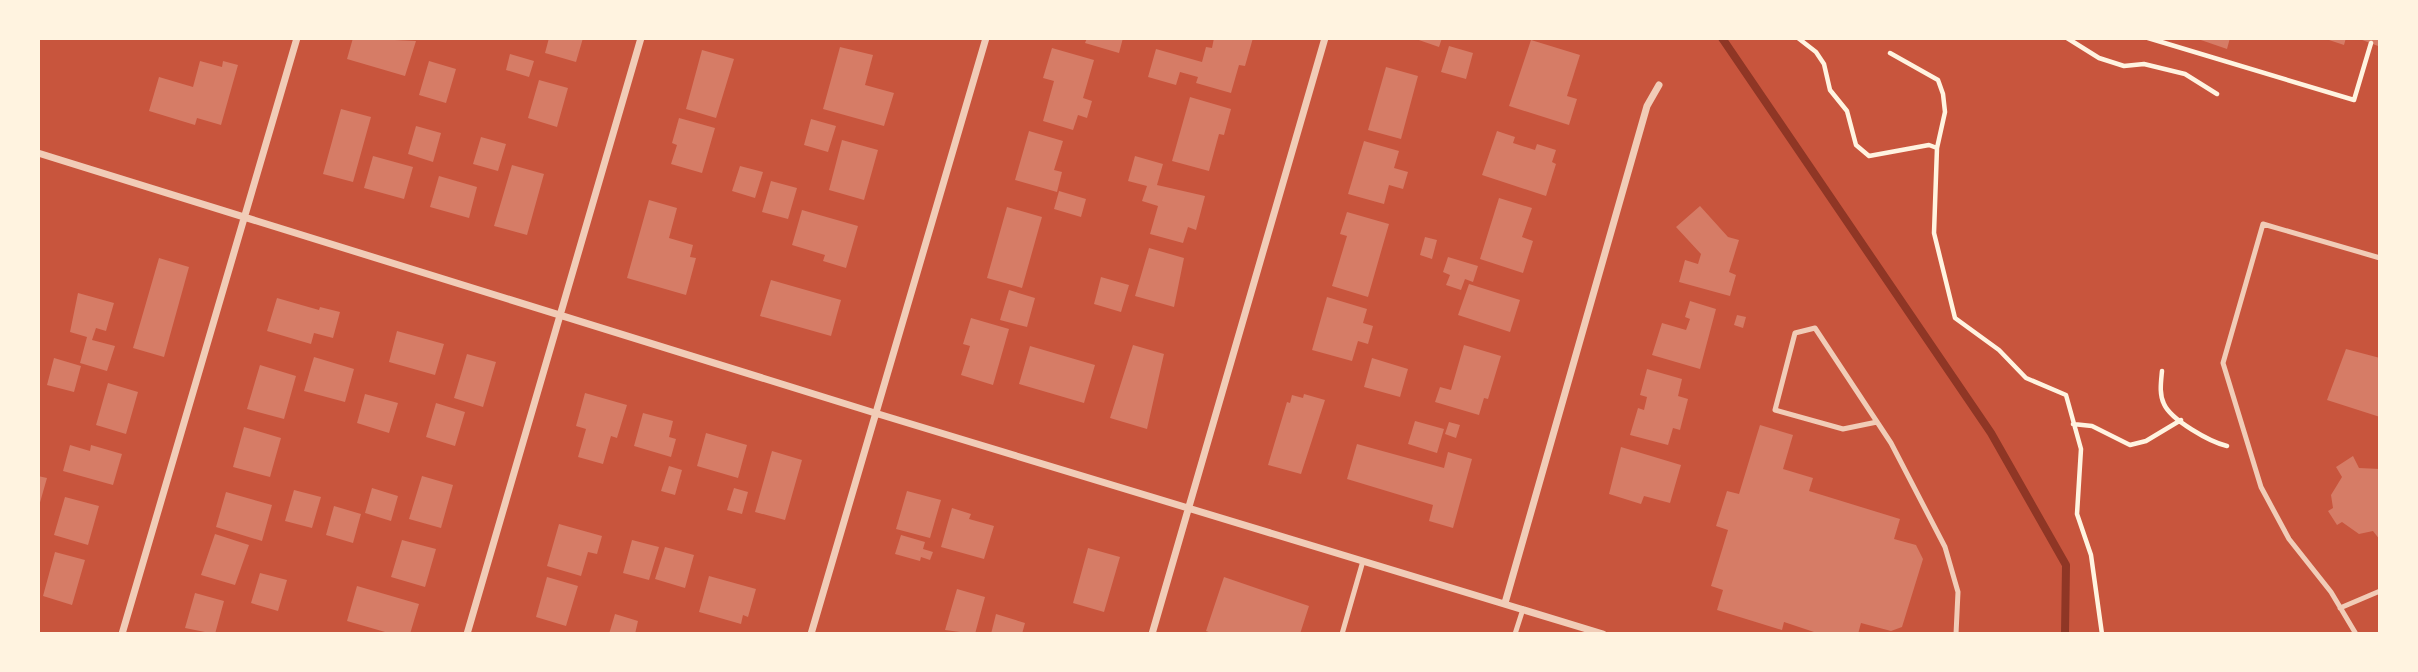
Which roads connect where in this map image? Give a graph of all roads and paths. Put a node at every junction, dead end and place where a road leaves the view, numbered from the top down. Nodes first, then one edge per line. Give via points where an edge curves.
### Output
1 (297, 38) edge
2 (642, 38) edge
3 (986, 38) edge
4 (1325, 38) edge
5 (1798, 38) edge
6 (2067, 38) edge
7 (2148, 38) edge
8 (2371, 43) dead end
9 (1890, 52) dead end
10 (1659, 85) dead end
11 (2217, 94) dead end
12 (1937, 148) junction
13 (38, 153) edge
14 (244, 216) junction
15 (2379, 258) edge
16 (561, 313) junction
17 (2162, 371) dead end
18 (875, 413) junction
19 (2181, 420) junction
20 (1877, 422) junction
21 (2073, 424) junction
22 (2227, 446) dead end
23 (1189, 508) junction
24 (1363, 561) junction
25 (2379, 591) edge
26 (1505, 603) junction
27 (2340, 608) junction
28 (1523, 609) junction
29 (1573, 624) junction
30 (122, 634) edge
31 (467, 634) edge
32 (811, 634) edge
33 (1152, 634) edge
34 (1342, 634) edge
35 (1515, 634) edge
36 (1570, 634) edge
37 (1603, 634) edge
38 (1956, 634) edge
39 (2102, 634) edge
40 (2356, 634) edge

1 - 14 street
2 - 16 street
3 - 18 street
4 - 23 street
5 - 12 path via 1824,64 1830,90 1847,111 1862,153 1870,156 1929,145
6 - 11 path via 2099,58 2185,74
7 - 8 path via 2354,100
9 - 12 path via 1938,80 1945,112
10 - 26 street via 1647,106
12 - 21 path via 1934,233 1955,318 1999,350 2026,378 2066,395
13 - 14 street
14 - 16 street
14 - 30 street
15 - 27 lane via 2263,224 2223,363 2261,487 2289,539
16 - 18 street
16 - 31 street
17 - 19 path via 2163,402
18 - 23 street
18 - 32 street
19 - 21 path via 2130,445 2092,426
19 - 22 path via 2211,442
20 - 20 lane via 1815,328 1795,333 1775,410 1843,429
20 - 38 lane via 1945,547 1958,592
21 - 39 path via 2081,449 2077,514 2091,555
23 - 24 street
23 - 33 street
24 - 26 street
24 - 34 lane
25 - 27 lane
26 - 28 street
27 - 40 lane
28 - 29 street
28 - 35 lane
29 - 36 lane
29 - 37 street

